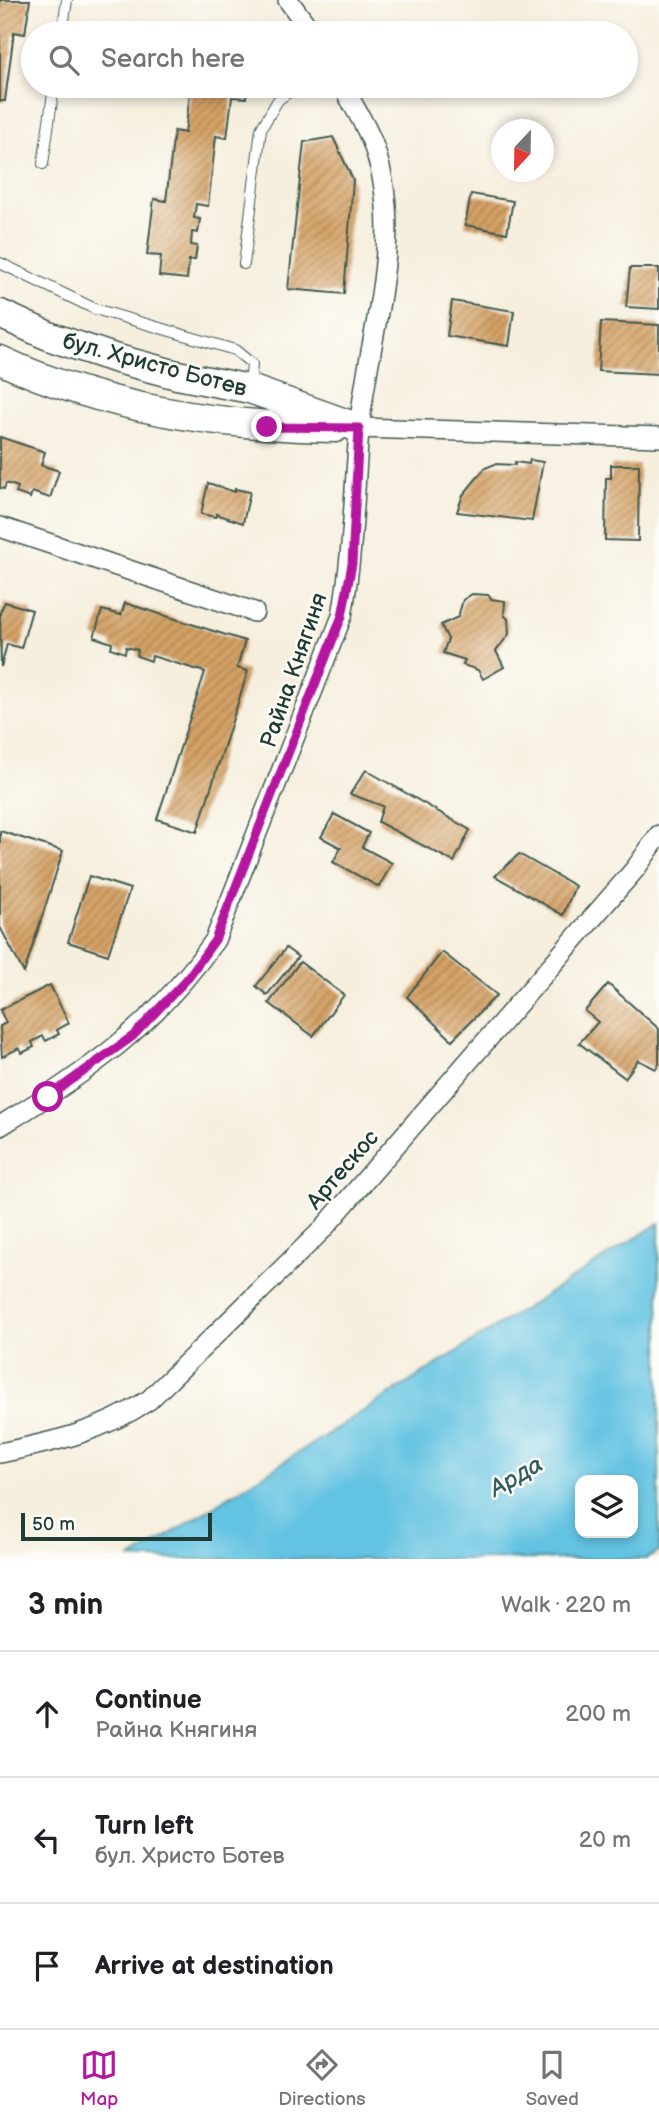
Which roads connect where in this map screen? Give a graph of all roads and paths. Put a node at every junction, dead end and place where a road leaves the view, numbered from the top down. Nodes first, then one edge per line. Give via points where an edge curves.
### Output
1 (67, 0) edge
2 (288, 0) edge
3 (64, 21) edge
4 (303, 21) edge
5 (52, 98) edge
6 (281, 98) edge
7 (349, 98) edge
8 (43, 164) dead end
9 (0, 263) edge
10 (244, 264) dead end
11 (0, 314) edge
12 (0, 360) edge
13 (250, 389) junction
14 (359, 428) junction
15 (659, 437) edge
16 (0, 527) edge
17 (254, 612) dead end
18 (659, 835) edge
19 (0, 1126) edge
20 (0, 1454) edge

1 - 3 lane
2 - 4 street
5 - 8 lane
6 - 10 lane via 261,129
7 - 14 street, Райна Княгиня via 374,146 385,190 388,231
9 - 13 lane via 95,309 236,350 252,364
11 - 13 main road, бул. Христо Ботев via 114,358
12 - 14 main road, бул. Христо Ботев via 39,378 148,410 267,427
13 - 14 main road, бул. Христо Ботев
14 - 15 street
14 - 19 street, Райна Княгиня via 352,564 342,616 215,940 187,979 133,1036
16 - 17 street
18 - 20 street, Артескос via 636,868 322,1230 149,1400 83,1435

